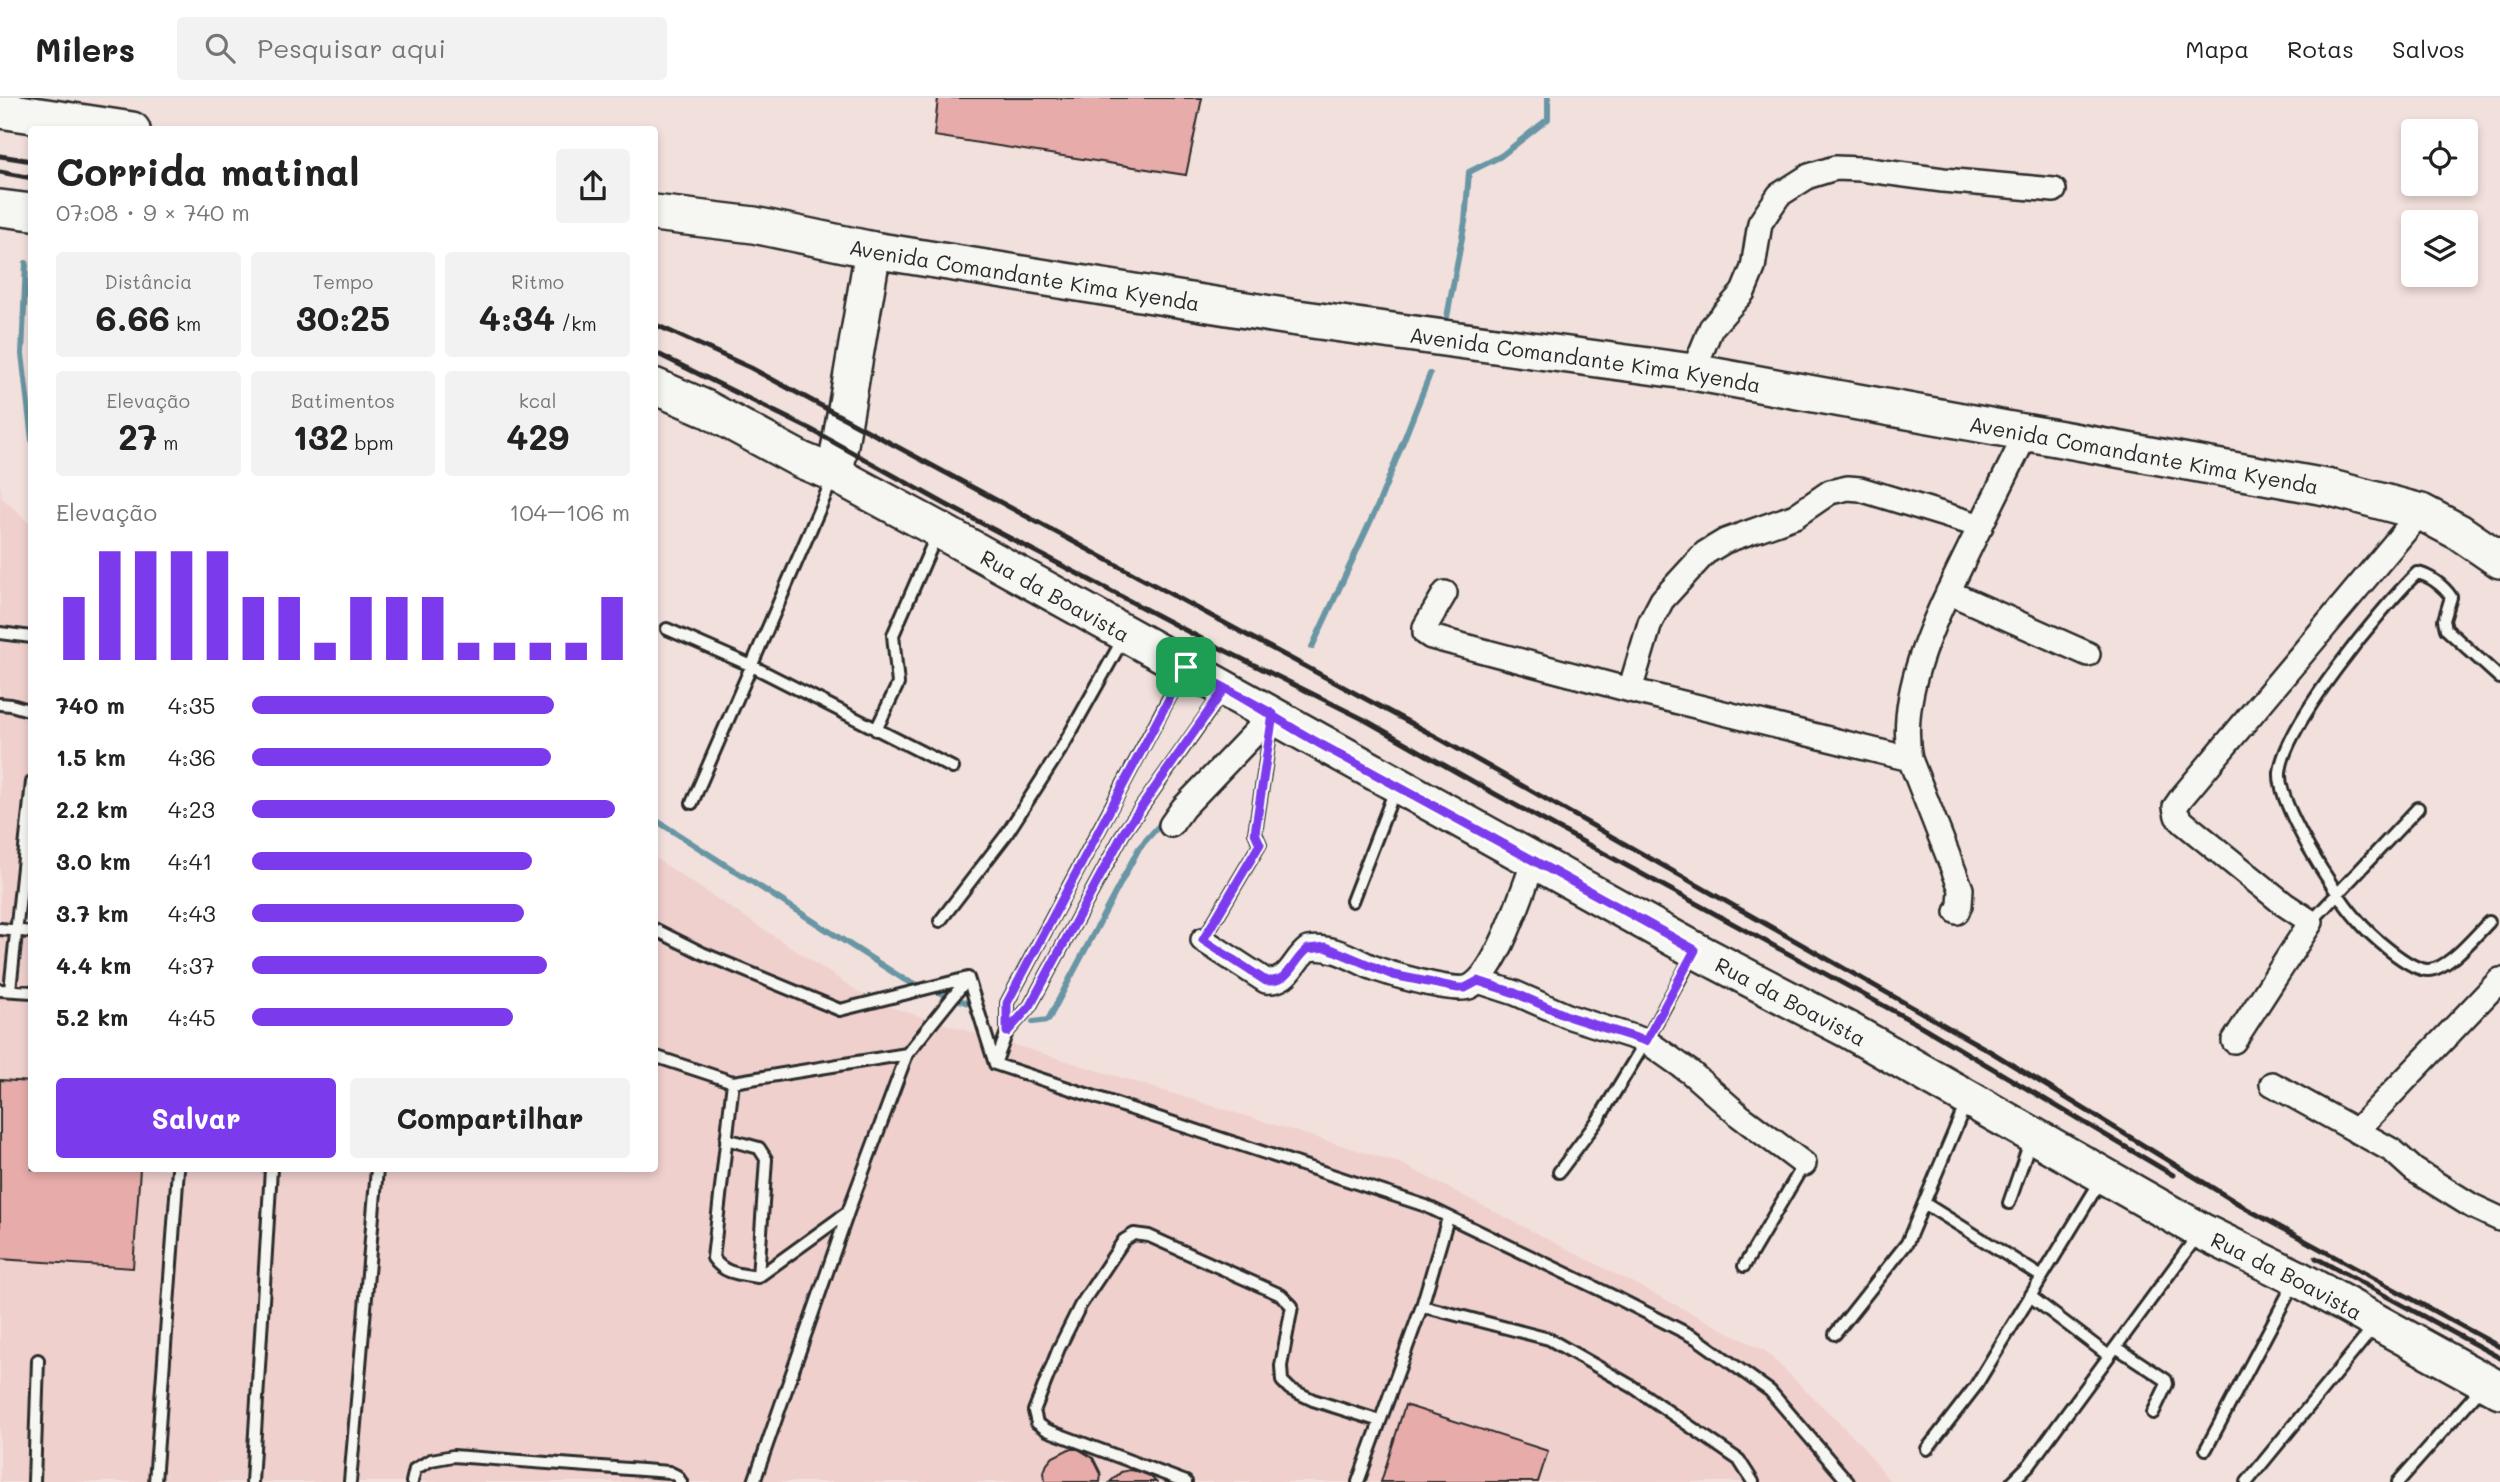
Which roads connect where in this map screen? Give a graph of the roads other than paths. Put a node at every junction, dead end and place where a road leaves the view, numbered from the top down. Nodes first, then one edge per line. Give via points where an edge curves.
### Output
1 (0, 110) edge
2 (106, 126) edge
3 (2054, 190) dead end
4 (0, 208) edge
5 (28, 212) edge
6 (658, 213) edge
7 (873, 250) junction
8 (1693, 372) junction
9 (658, 388) edge
10 (2026, 434) junction
11 (848, 481) junction
12 (2421, 512) junction
13 (1980, 526) junction
14 (939, 530) junction
15 (2500, 559) edge
16 (1948, 592) junction
17 (1445, 593) dead end
18 (667, 629) dead end
19 (0, 633) edge
20 (1126, 634) junction
21 (28, 636) edge
22 (2088, 654) dead end
23 (752, 666) junction
24 (1186, 667) junction
25 (2500, 678) edge
26 (1225, 688) junction
27 (1630, 690) junction
28 (0, 704) edge
29 (28, 711) edge
30 (1273, 714) junction
31 (876, 730) junction
32 (1910, 759) junction
33 (953, 768) dead end
34 (1398, 784) junction
35 (692, 803) dead end
36 (2418, 808) dead end
37 (28, 817) edge
38 (1171, 825) dead end
39 (1535, 859) junction
40 (2337, 893) junction
41 (1352, 901) dead end
42 (1957, 912) dead end
43 (940, 921) dead end
44 (2311, 922) junction
45 (2489, 922) dead end
46 (0, 929) edge
47 (15, 931) junction
48 (658, 931) edge
49 (28, 932) edge
50 (1203, 940) joint
51 (1695, 950) junction
52 (968, 978) junction
53 (2500, 980) edge
54 (1478, 981) junction
55 (5, 990) edge
56 (28, 992) edge
57 (1007, 1032) junction
58 (1646, 1041) junction
59 (2234, 1041) dead end
60 (906, 1054) junction
61 (658, 1057) edge
62 (995, 1064) junction
63 (733, 1082) junction
64 (2272, 1084) dead end
65 (1969, 1098) junction
66 (2356, 1131) junction
67 (2032, 1136) junction
68 (726, 1139) junction
69 (1804, 1164) joint
70 (178, 1172) edge
71 (271, 1172) edge
72 (377, 1172) edge
73 (1559, 1172) dead end
74 (2104, 1175) junction
75 (1924, 1203) junction
76 (2009, 1203) dead end
77 (848, 1212) junction
78 (1448, 1217) junction
79 (2500, 1219) edge
80 (2201, 1231) junction
81 (1744, 1266) dead end
82 (758, 1277) junction
83 (2042, 1277) junction
84 (2297, 1278) junction
85 (2030, 1296) junction
86 (1422, 1306) junction
87 (2378, 1322) junction
88 (1835, 1334) dead end
89 (2113, 1351) junction
90 (38, 1360) dead end
91 (2493, 1386) edge
92 (2153, 1413) dead end
93 (1380, 1421) junction
94 (1927, 1449) dead end
95 (2206, 1449) dead end
96 (34, 1482) edge
97 (155, 1482) edge
98 (252, 1482) edge
99 (350, 1482) edge
100 (412, 1482) edge
101 (681, 1482) edge
102 (754, 1482) edge
103 (1186, 1482) edge
104 (1358, 1482) edge
105 (1753, 1482) edge
106 (1848, 1482) edge
107 (2012, 1482) edge
108 (2247, 1482) edge
109 (2398, 1482) edge

1 - 2 main road
3 - 8 street via 1861,169 1835,168 1809,176 1779,195 1760,223 1753,268 1743,292 1711,328
4 - 5 main road
6 - 7 main road, Avenida Comandante Kima Kyenda via 754,225
7 - 8 main road, Avenida Comandante Kima Kyenda via 1290,317
7 - 11 main road
8 - 10 main road, Avenida Comandante Kima Kyenda
9 - 11 main road, Rua da Boavista
10 - 12 main road, Avenida Comandante Kima Kyenda via 2331,488
10 - 13 street
11 - 14 main road, Rua da Boavista
11 - 23 lane
12 - 15 main road, Avenida Comandante Kima Kyenda
12 - 44 street via 2175,807 2184,823
13 - 16 street
13 - 27 street via 1848,488 1830,492 1795,516 1725,541 1704,553 1662,600 1650,623
14 - 20 main road, Rua da Boavista
14 - 31 lane via 893,635 898,684
16 - 22 street
16 - 32 street via 1919,662 1907,720
17 - 27 street via 1425,633
18 - 23 lane
19 - 21 lane
20 - 24 main road, Rua da Boavista
20 - 43 lane via 1006,835
23 - 31 lane
23 - 35 lane
24 - 26 main road, Rua da Boavista
24 - 57 lane via 1007,1003
25 - 40 lane via 2446,629 2451,597 2423,574 2411,579 2366,632 2305,713 2287,747 2280,774 2286,802
26 - 30 main road, Rua da Boavista
26 - 57 lane via 1124,832 1030,1006
27 - 32 street
28 - 29 lane
30 - 34 main road, Rua da Boavista
30 - 38 street
30 - 50 lane via 1255,833 1260,844
31 - 33 lane
32 - 42 street via 1956,873 1961,896
34 - 39 main road, Rua da Boavista
34 - 41 lane
36 - 40 lane
37 - 47 lane
39 - 51 main road, Rua da Boavista
39 - 54 street via 1493,963
40 - 44 lane
40 - 45 lane via 2356,919 2414,968 2429,971 2447,964
44 - 59 street
46 - 47 lane
47 - 49 lane
47 - 55 lane
48 - 52 lane via 840,1010
50 - 54 street via 1266,981 1284,978 1308,949 1326,947 1393,975 1465,988
51 - 58 lane
51 - 65 main road, Rua da Boavista
52 - 60 lane
52 - 62 lane
53 - 66 street
54 - 58 street
55 - 56 lane
57 - 62 lane
58 - 69 street
58 - 73 lane
60 - 63 lane
60 - 77 lane
61 - 63 lane
62 - 78 lane
63 - 68 lane
64 - 66 street
65 - 67 main road, Rua da Boavista
65 - 75 lane
66 - 79 street via 2472,1206
67 - 74 main road, Rua da Boavista
67 - 76 lane
68 - 82 lane via 759,1147 766,1159
68 - 82 lane via 713,1258 728,1272
69 - 81 lane
70 - 97 lane
71 - 98 lane
72 - 99 lane
74 - 80 main road, Rua da Boavista
74 - 83 lane
75 - 83 lane
75 - 88 lane via 1907,1243
77 - 82 lane
77 - 102 lane
78 - 86 lane
78 - 106 lane via 1696,1338 1769,1391
80 - 84 main road, Rua da Boavista
80 - 89 lane
83 - 85 lane
84 - 87 main road, Rua da Boavista
84 - 95 lane
85 - 89 lane
85 - 94 lane via 1975,1387
86 - 93 lane
86 - 105 lane via 1549,1339 1633,1387 1739,1460
87 - 91 main road, Rua da Boavista
87 - 108 lane
89 - 92 lane via 2166,1380
89 - 107 lane
90 - 96 lane
91 - 109 lane
93 - 103 lane via 1313,1400 1282,1381 1280,1366 1292,1306 1282,1295 1149,1236 1134,1234 1124,1240 1080,1306 1034,1411 1037,1423 1047,1430
93 - 104 lane
100 - 101 lane via 415,1469 453,1456 669,1472

